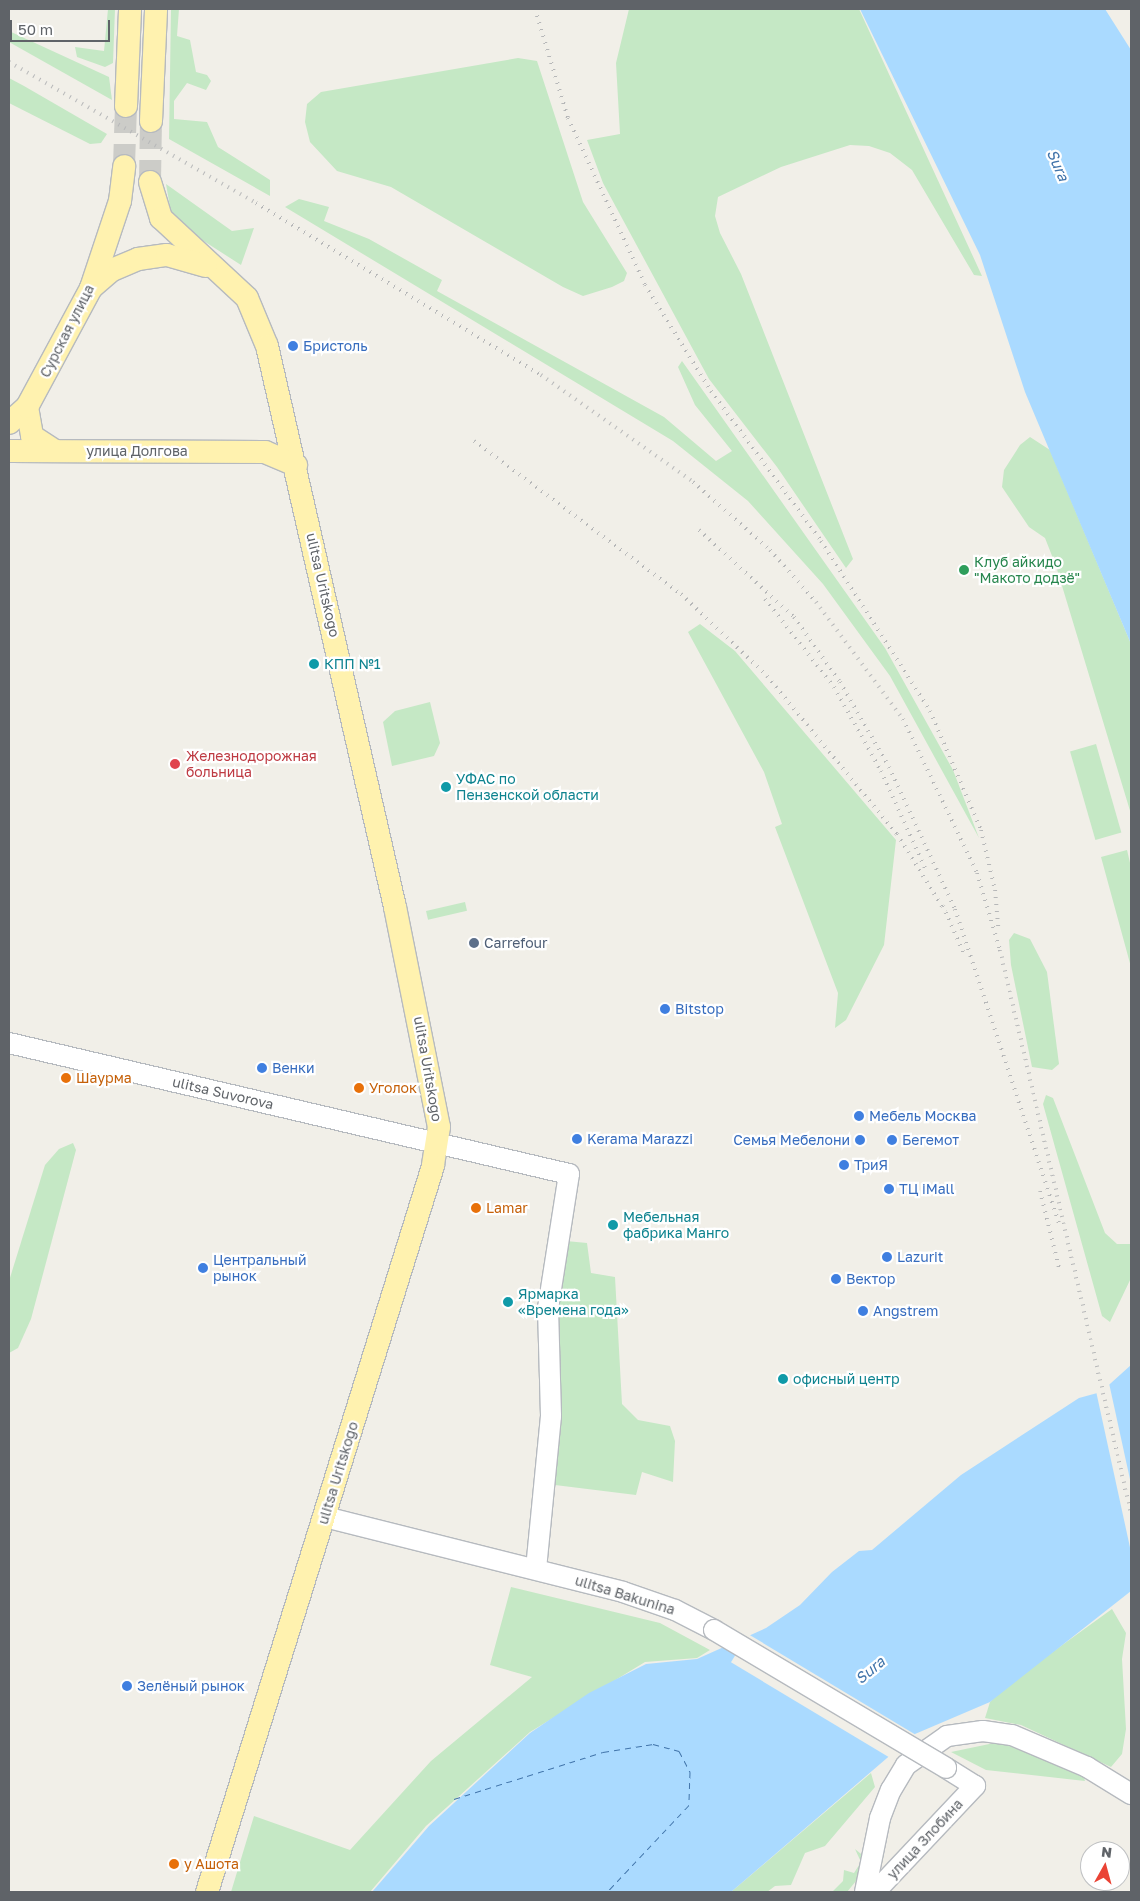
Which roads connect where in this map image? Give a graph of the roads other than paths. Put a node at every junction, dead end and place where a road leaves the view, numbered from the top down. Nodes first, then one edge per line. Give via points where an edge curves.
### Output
1 (130, 9) edge
2 (156, 9) edge
3 (126, 106) tunnel mouth
4 (151, 121) tunnel mouth
5 (124, 166) tunnel mouth
6 (150, 182) tunnel mouth
7 (220, 274) junction
8 (91, 288) junction
9 (27, 407) junction
10 (9, 423) edge
11 (286, 424) junction
12 (9, 451) edge
13 (55, 451) junction
14 (265, 452) junction
15 (296, 466) junction
16 (9, 1043) edge
17 (438, 1141) junction
18 (325, 1517) junction
19 (536, 1569) junction
20 (975, 1786) joint
21 (1131, 1794) edge
22 (208, 1892) edge
23 (865, 1892) edge
24 (875, 1892) edge

1 - 3 main road
2 - 4 main road
5 - 8 main road, Сурская улица via 120,201
6 - 7 main road via 161,218
7 - 8 main road via 194,260 157,256 112,270
7 - 11 main road, ulitsa Uritskogo via 254,309
8 - 9 main road, Сурская улица
9 - 10 main road, Сурская улица
9 - 13 main road via 32,436
11 - 14 main road via 281,442
11 - 15 main road, ulitsa Uritskogo
12 - 13 main road, улица Долгова
13 - 14 main road, улица Долгова
14 - 15 main road, улица Долгова
15 - 17 main road, ulitsa Uritskogo via 396,907 424,1045
16 - 17 main road, ulitsa Suvorova
17 - 18 main road, ulitsa Uritskogo
17 - 19 main road, ulitsa Suvorova via 569,1174 548,1308 551,1416
18 - 19 main road, ulitsa Bakunina
18 - 22 main road, ulitsa Uritskogo
19 - 20 main road, ulitsa Bakunina, bridge via 648,1600 714,1630
20 - 24 main road, улица Злобина
21 - 23 main road via 1087,1767 1012,1734 983,1731 947,1736 906,1765 891,1790 880,1818

